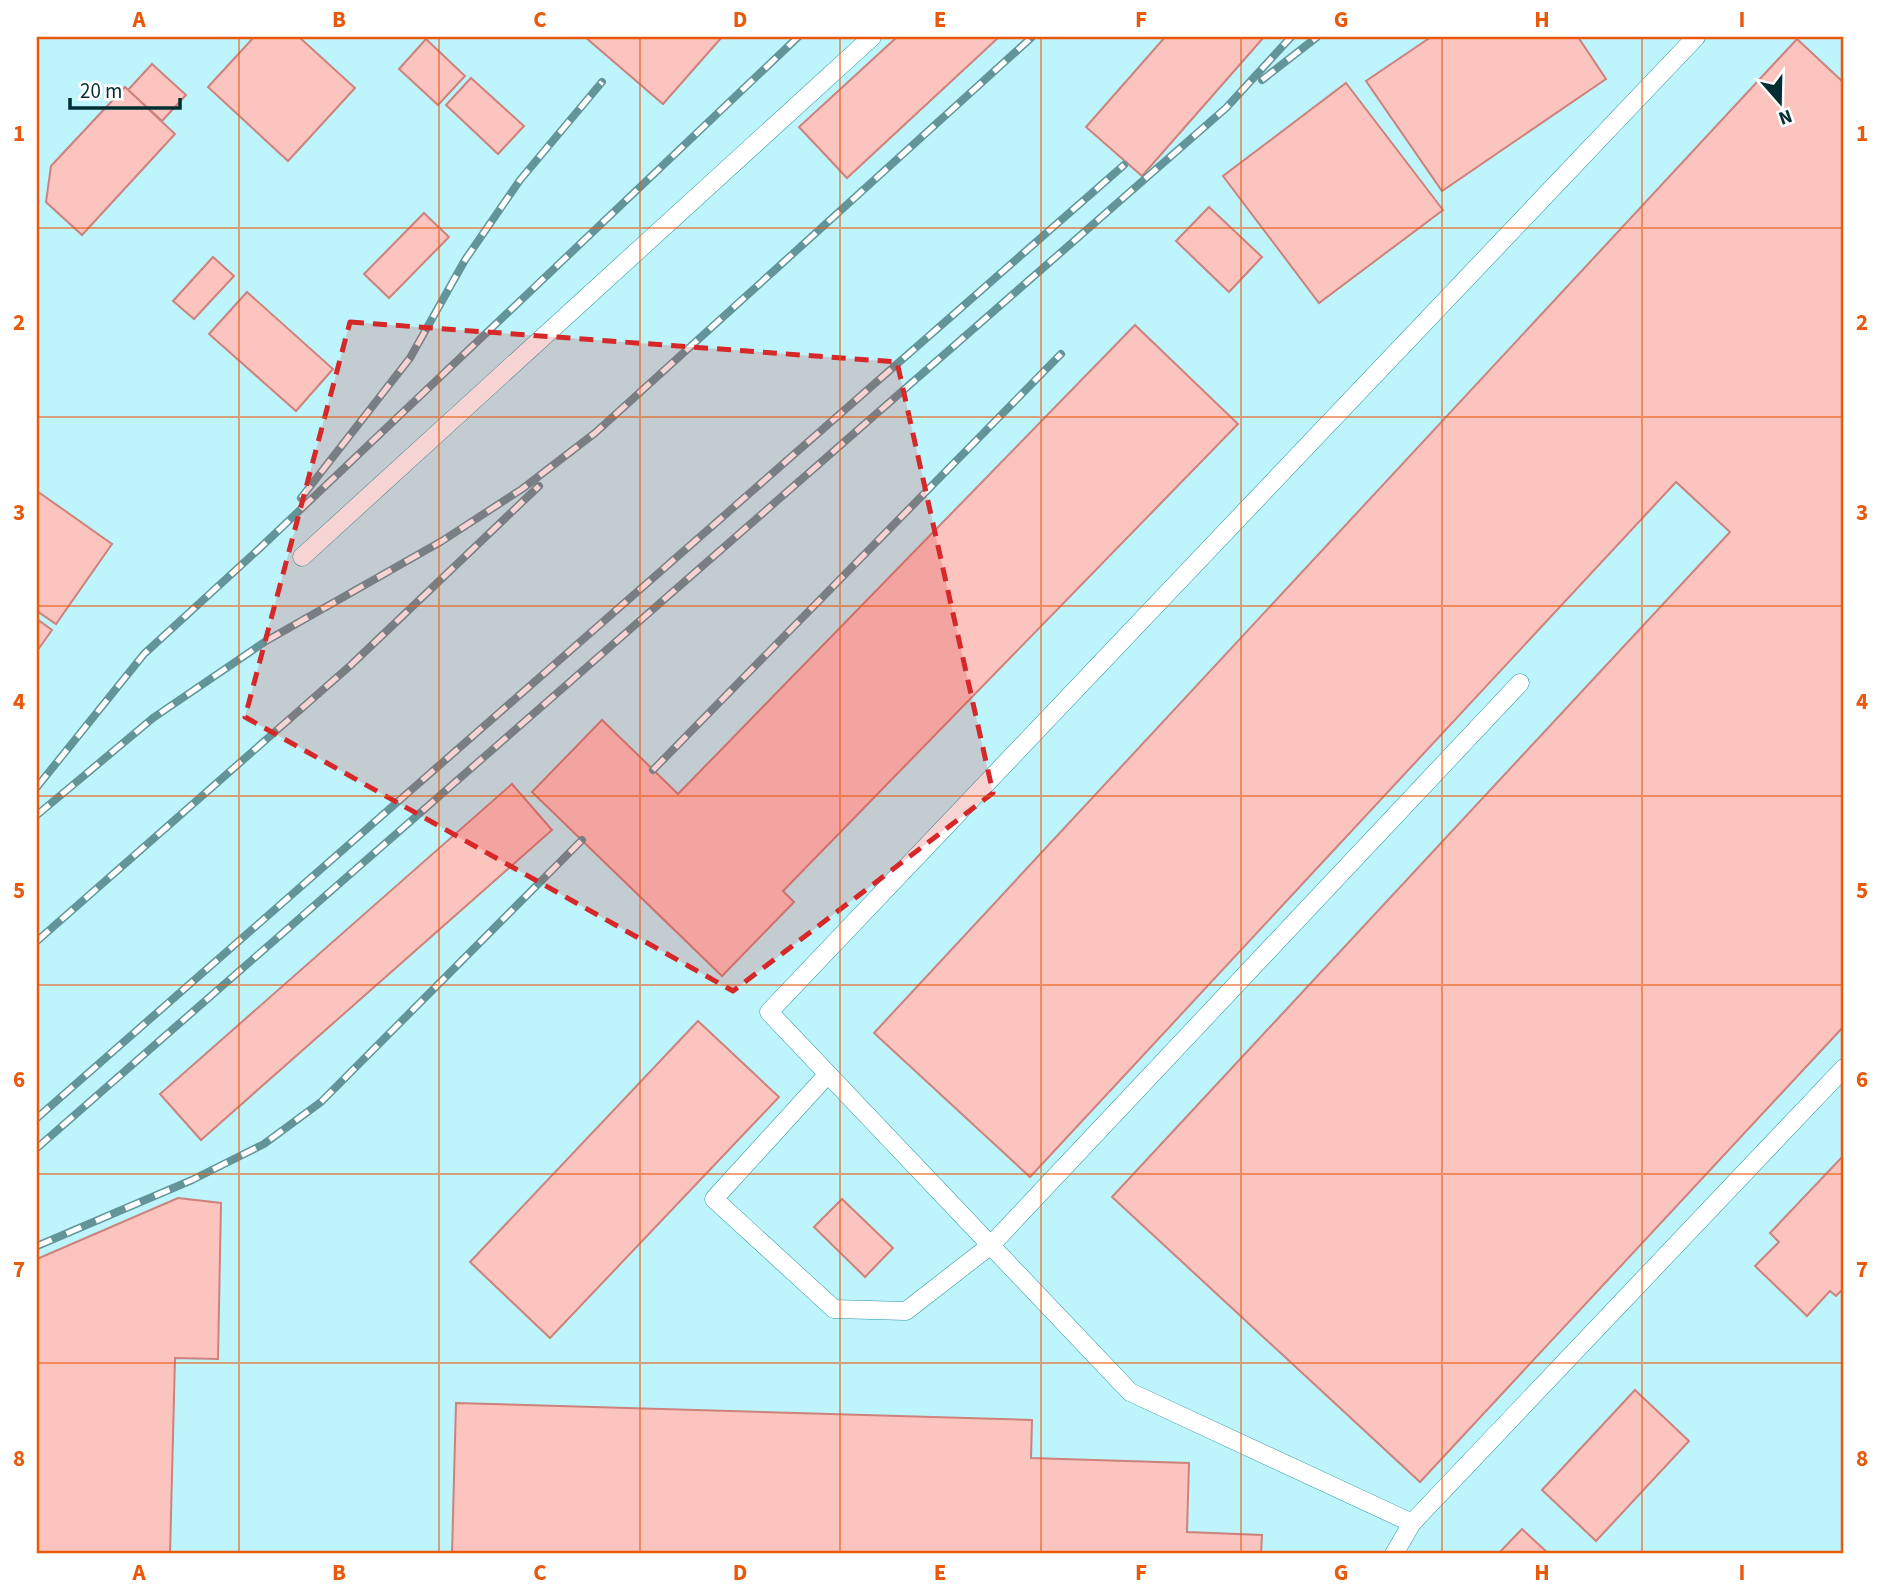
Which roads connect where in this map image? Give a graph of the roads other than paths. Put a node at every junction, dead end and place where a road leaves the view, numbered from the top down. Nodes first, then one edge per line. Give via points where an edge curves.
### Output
1 (872, 37) edge
2 (1696, 37) edge
3 (302, 557) dead end
4 (1520, 683) dead end
5 (1844, 1068) edge
6 (828, 1074) junction
7 (991, 1245) junction
8 (1412, 1523) junction
9 (1394, 1554) edge

1 - 3 lane
2 - 6 lane via 769,1012
4 - 7 lane
5 - 8 lane
6 - 7 lane
6 - 7 lane via 714,1199 834,1309 906,1311
7 - 8 lane via 1130,1392
8 - 9 lane

